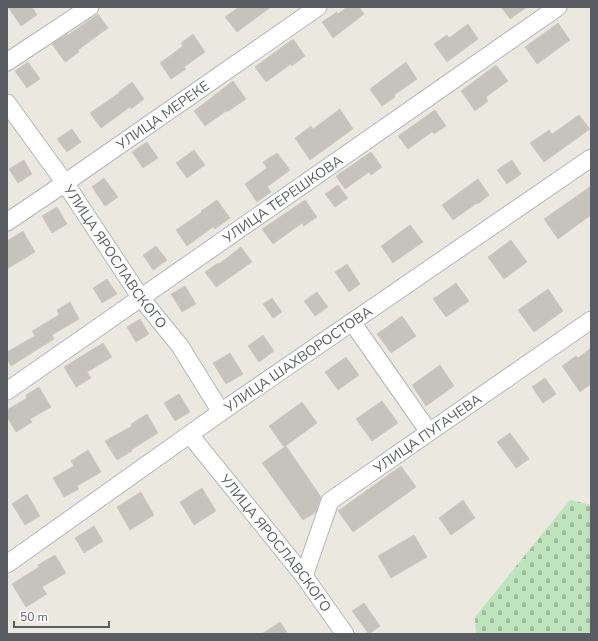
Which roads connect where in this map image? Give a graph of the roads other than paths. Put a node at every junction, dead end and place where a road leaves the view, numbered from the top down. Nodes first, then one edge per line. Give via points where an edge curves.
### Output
1 (90, 7) edge
2 (318, 7) edge
3 (558, 7) edge
4 (7, 62) edge
5 (7, 103) edge
6 (591, 158) edge
7 (65, 183) junction
8 (7, 222) edge
9 (141, 298) junction
10 (591, 320) edge
11 (352, 322) junction
12 (7, 391) edge
13 (221, 412) junction
14 (429, 432) junction
15 (190, 435) junction
16 (7, 564) edge
17 (304, 576) junction
18 (345, 634) edge

1 - 4 street
2 - 7 street, УЛИЦА МЕРЕКЕ
3 - 9 street, УЛИЦА ТЕРЕШКОВА
5 - 7 street, УЛИЦА ЯРОСЛАВСКОГО
6 - 11 street, УЛИЦА ШАХВОРОСТОВА
7 - 8 street, УЛИЦА МЕРЕКЕ
7 - 9 street, УЛИЦА ЯРОСЛАВСКОГО
9 - 12 street, УЛИЦА ТЕРЕШКОВА
9 - 13 street, УЛИЦА ЯРОСЛАВСКОГО via 180,346
10 - 14 street, УЛИЦА ПУГАЧЕВА
11 - 13 street, УЛИЦА ШАХВОРОСТОВА
11 - 14 street
13 - 15 street, УЛИЦА ШАХВОРОСТОВА
14 - 17 street, УЛИЦА ПУГАЧЕВА via 330,501
15 - 16 street, УЛИЦА ШАХВОРОСТОВА
15 - 17 street, УЛИЦА ЯРОСЛАВСКОГО
17 - 18 street, УЛИЦА ЯРОСЛАВСКОГО

